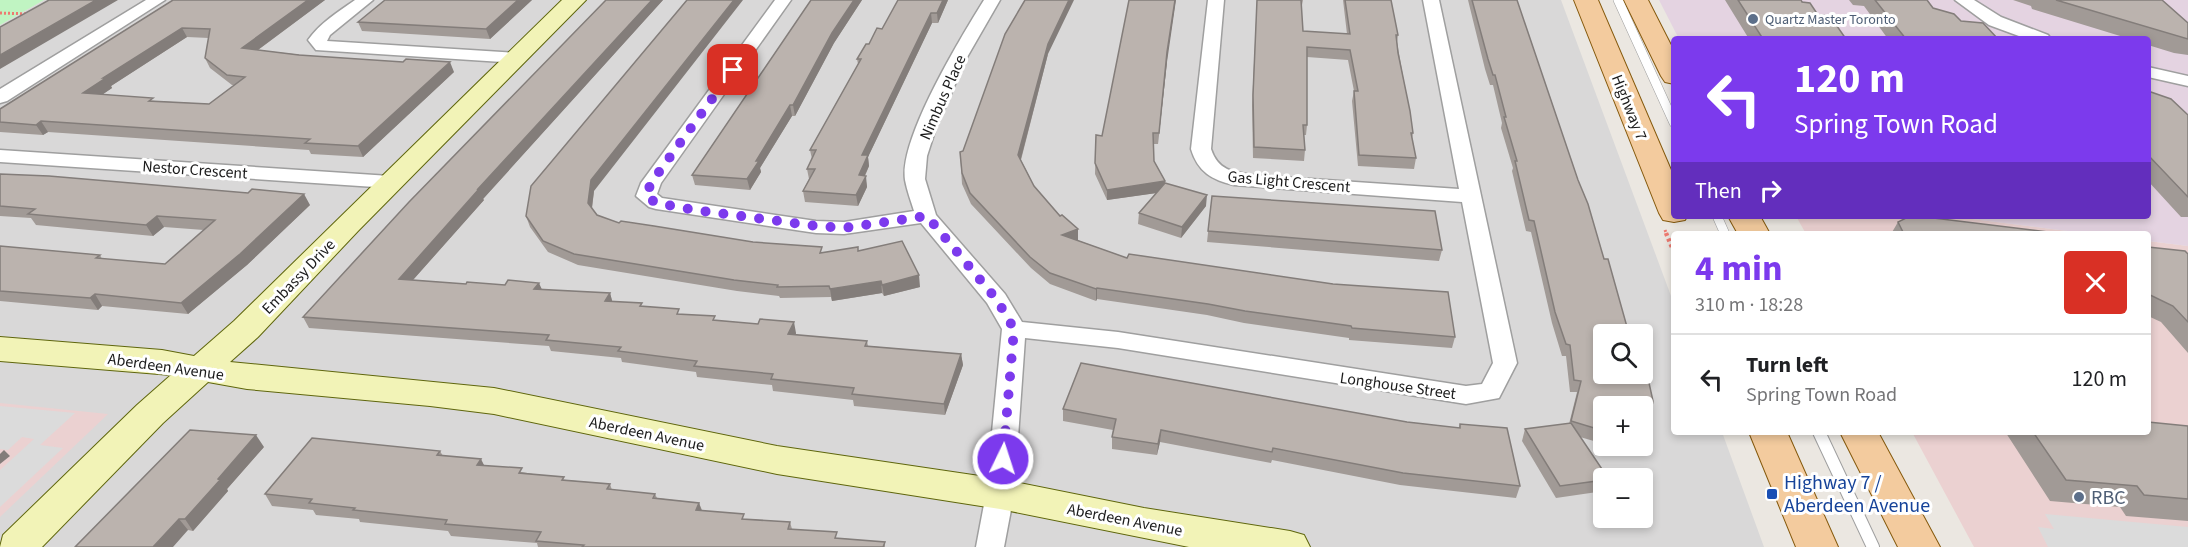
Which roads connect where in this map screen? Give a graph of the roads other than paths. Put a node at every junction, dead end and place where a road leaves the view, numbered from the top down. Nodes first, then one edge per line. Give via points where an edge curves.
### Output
1 (157, 0) edge
2 (365, 0) edge
3 (575, 0) edge
4 (783, 0) edge
5 (992, 0) edge
6 (1216, 0) edge
7 (1431, 0) edge
8 (1586, 0) edge
9 (1618, 0) edge
10 (1636, 0) edge
11 (1963, 0) edge
12 (2034, 36) edge
13 (516, 58) junction
14 (1671, 70) edge
15 (2151, 73) edge
16 (2188, 81) edge
17 (0, 97) edge
18 (1671, 116) edge
19 (0, 156) edge
20 (390, 182) junction
21 (1470, 196) junction
22 (1671, 205) edge
23 (927, 216) junction
24 (1014, 329) junction
25 (0, 349) edge
26 (201, 369) junction
27 (1769, 435) edge
28 (1820, 435) edge
29 (1861, 435) edge
30 (1000, 494) junction
31 (17, 547) edge
32 (990, 547) edge
33 (1290, 547) edge
34 (1817, 547) edge
35 (1873, 547) edge
36 (1919, 547) edge

1 - 17 street
2 - 13 street via 324,30 317,39 322,46
3 - 13 street, Embassy Drive
4 - 23 street via 683,137 646,196 656,203 695,210 844,228
5 - 23 street, Nimbus Place via 957,59 917,156 915,179
6 - 21 street, Gas Light Crescent via 1202,149 1204,163 1218,175 1252,181
7 - 21 street, Longhouse Street
8 - 22 main road, Highway 7
9 - 18 lane
10 - 14 main road
11 - 12 street via 1995,21
13 - 20 street, Embassy Drive
15 - 16 street
19 - 20 street, Nestor Crescent
20 - 26 street, Embassy Drive via 246,329
21 - 24 street, Longhouse Street via 1505,363 1490,392 1466,395 1119,340
23 - 24 street, Nimbus Place via 997,300
24 - 30 street
25 - 26 street, Aberdeen Avenue via 162,362
26 - 30 street, Aberdeen Avenue via 494,401 777,460
26 - 31 street, Embassy Drive via 150,414
27 - 34 main road
28 - 35 lane
29 - 36 main road
30 - 32 street
30 - 33 street, Aberdeen Avenue via 1144,524

